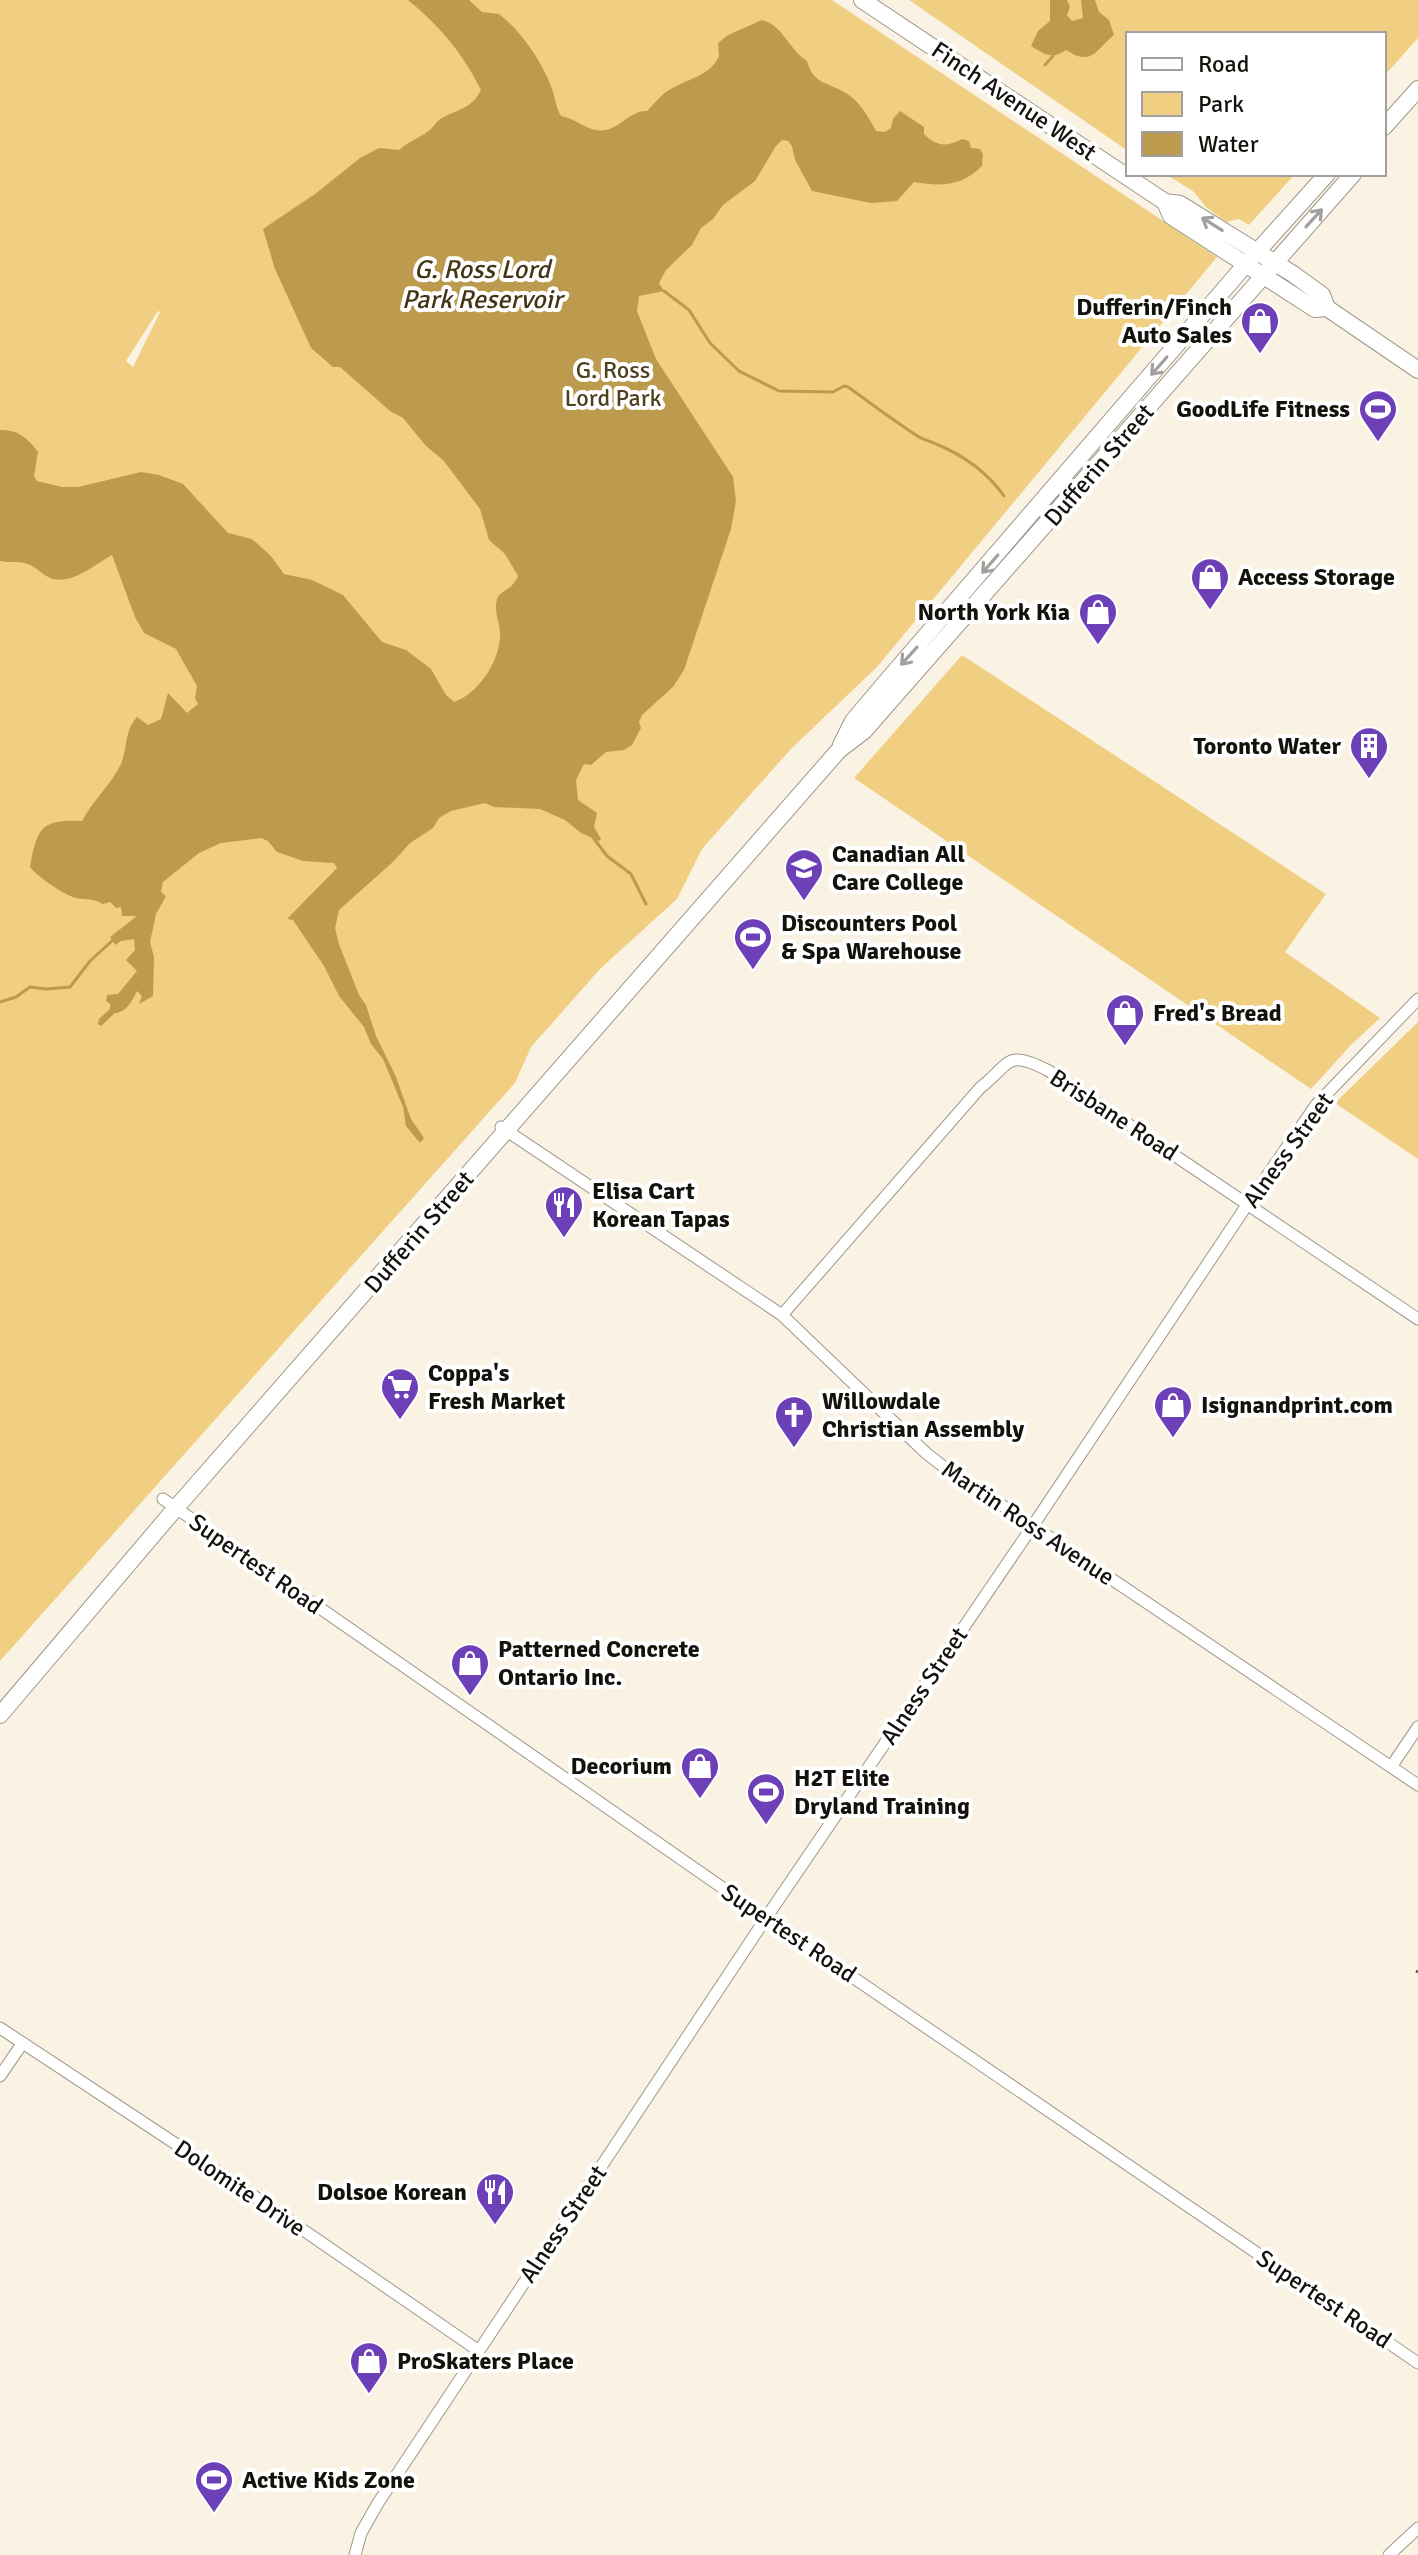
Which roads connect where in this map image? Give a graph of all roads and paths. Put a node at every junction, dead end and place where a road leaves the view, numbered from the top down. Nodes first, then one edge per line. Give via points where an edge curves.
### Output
1 (862, 0) edge
2 (1418, 89) edge
3 (1386, 125) edge
4 (1325, 176) edge
5 (1351, 176) edge
6 (1252, 258) junction
7 (1274, 262) junction
8 (1263, 275) junction
9 (1327, 308) junction
10 (1418, 370) edge
11 (839, 750) junction
12 (1418, 999) edge
13 (504, 1129) junction
14 (1247, 1205) junction
15 (782, 1315) junction
16 (1418, 1319) edge
17 (169, 1504) junction
18 (1032, 1527) junction
19 (0, 1715) edge
20 (1418, 1727) edge
21 (1391, 1767) junction
22 (1418, 1785) edge
23 (766, 1918) junction
24 (0, 2028) edge
25 (22, 2044) junction
26 (0, 2076) edge
27 (479, 2351) junction
28 (1418, 2363) edge
29 (1418, 2528) edge
30 (355, 2555) edge
31 (1389, 2555) edge

1 - 6 main road, Finch Avenue West via 1165,202 1171,216
2 - 3 main road
4 - 6 main road, Dufferin Street
7 -> 5 main road, Dufferin Street
6 - 7 main road, Finch Avenue West
6 - 8 main road, Finch Avenue West
6 -> 11 main road, Dufferin Street via 853,721
7 - 8 main road, Dufferin Street
7 - 9 main road, Finch Avenue West via 1322,295
8 - 9 main road, Finch Avenue West via 1315,309
8 - 11 main road, Dufferin Street via 864,731
9 - 10 main road, Finch Avenue West
11 - 13 main road, Dufferin Street
12 - 14 street, Alness Street via 1316,1105
13 - 15 street, Martin Ross Avenue
13 - 17 main road, Dufferin Street
14 - 15 street, Brisbane Road via 1049,1071 1015,1059 1002,1064 980,1088
14 - 16 street, Brisbane Road
14 - 18 street, Alness Street
15 - 18 street, Martin Ross Avenue via 926,1453
17 - 19 main road, Dufferin Street
17 - 23 street, Supertest Road
18 - 21 street, Martin Ross Avenue
18 - 23 street, Alness Street
20 - 21 street
21 - 22 street, Martin Ross Avenue
23 - 27 street, Alness Street
23 - 28 street, Supertest Road
24 - 25 street, Dolomite Drive
25 - 26 street
25 - 27 street, Dolomite Drive
27 - 30 street, Alness Street via 378,2503
29 - 31 street

